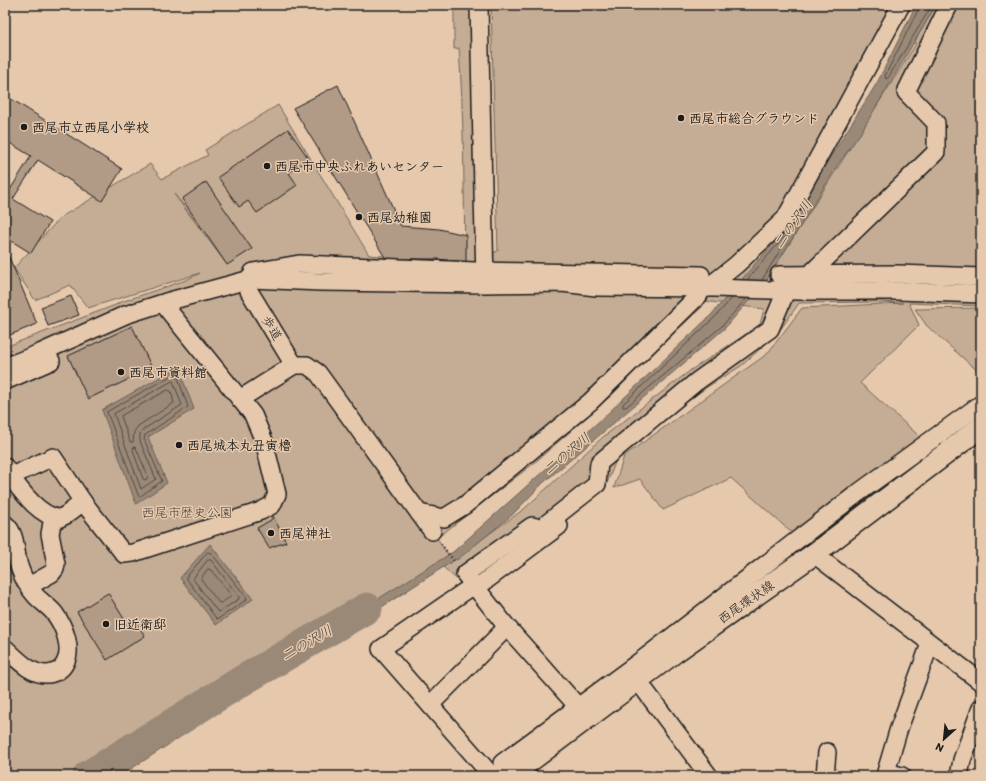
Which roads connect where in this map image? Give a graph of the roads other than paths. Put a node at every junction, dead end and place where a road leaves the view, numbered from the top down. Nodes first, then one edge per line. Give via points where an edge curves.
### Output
1 (468, 5) edge
2 (479, 5) edge
3 (901, 5) edge
4 (949, 5) edge
5 (482, 275) junction
6 (779, 275) dead end
7 (809, 275) junction
8 (981, 277) edge
9 (705, 286) junction
10 (249, 291) junction
11 (795, 294) junction
12 (981, 294) edge
13 (672, 295) dead end
14 (981, 300) edge
15 (168, 310) junction
16 (5, 358) edge
17 (294, 365) junction
18 (5, 367) edge
19 (5, 381) edge
20 (240, 398) junction
21 (981, 404) edge
22 (981, 427) edge
23 (7, 474) edge
24 (609, 488) dead end
25 (83, 502) junction
26 (419, 513) junction
27 (53, 517) junction
28 (5, 523) edge
29 (432, 531) road end
30 (814, 554) junction
31 (472, 582) junction
32 (29, 586) junction
33 (507, 627) junction
34 (930, 644) junction
35 (5, 648) edge
36 (638, 680) junction
37 (981, 682) edge
38 (430, 705) junction
39 (981, 708) edge
40 (583, 713) junction
41 (827, 752) dead end
42 (501, 772) edge
43 (710, 776) edge
44 (825, 776) edge
45 (902, 776) edge
46 (959, 776) edge

1 - 5 street
2 - 5 street
3 - 9 street via 785,219 736,265
4 - 7 street via 906,92 936,123 936,152
5 - 9 street
5 - 16 street via 299,264 171,288
5 - 18 street via 321,282 251,279 125,315
6 - 7 street
7 - 8 street via 898,274
9 - 11 street
9 - 26 street via 590,402 465,505 444,518
10 - 13 street via 367,290
10 - 15 street
10 - 17 street, 歩道
11 - 12 street via 898,291
11 - 14 street
11 - 31 street via 770,329 696,382 600,463 597,484 541,528 532,526
15 - 19 street via 147,316
15 - 20 street
17 - 20 street
17 - 26 street via 307,365 318,373
20 - 25 street via 253,415 264,441 277,494 272,505 261,511 124,554
21 - 40 street via 858,493 647,656
22 - 30 main road, 西尾環状線
23 - 25 street via 53,458
23 - 27 street via 34,504
24 - 31 street
25 - 27 street via 66,515
26 - 29 street
27 - 32 street via 50,534 55,569
28 - 32 street via 12,531 20,569
30 - 34 street
30 - 36 main road, 西尾環状線
31 - 33 street
31 - 38 street via 381,649
32 - 35 street via 35,596 55,614 64,630 68,648 67,660 61,669 50,674 40,674 22,664
33 - 38 street
33 - 40 street
34 - 37 street
34 - 45 street via 899,728 886,772
36 - 40 main road, 西尾環状線
36 - 43 street
38 - 42 street
39 - 46 street via 962,760
40 - 42 main road, 西尾環状線
41 - 44 street

